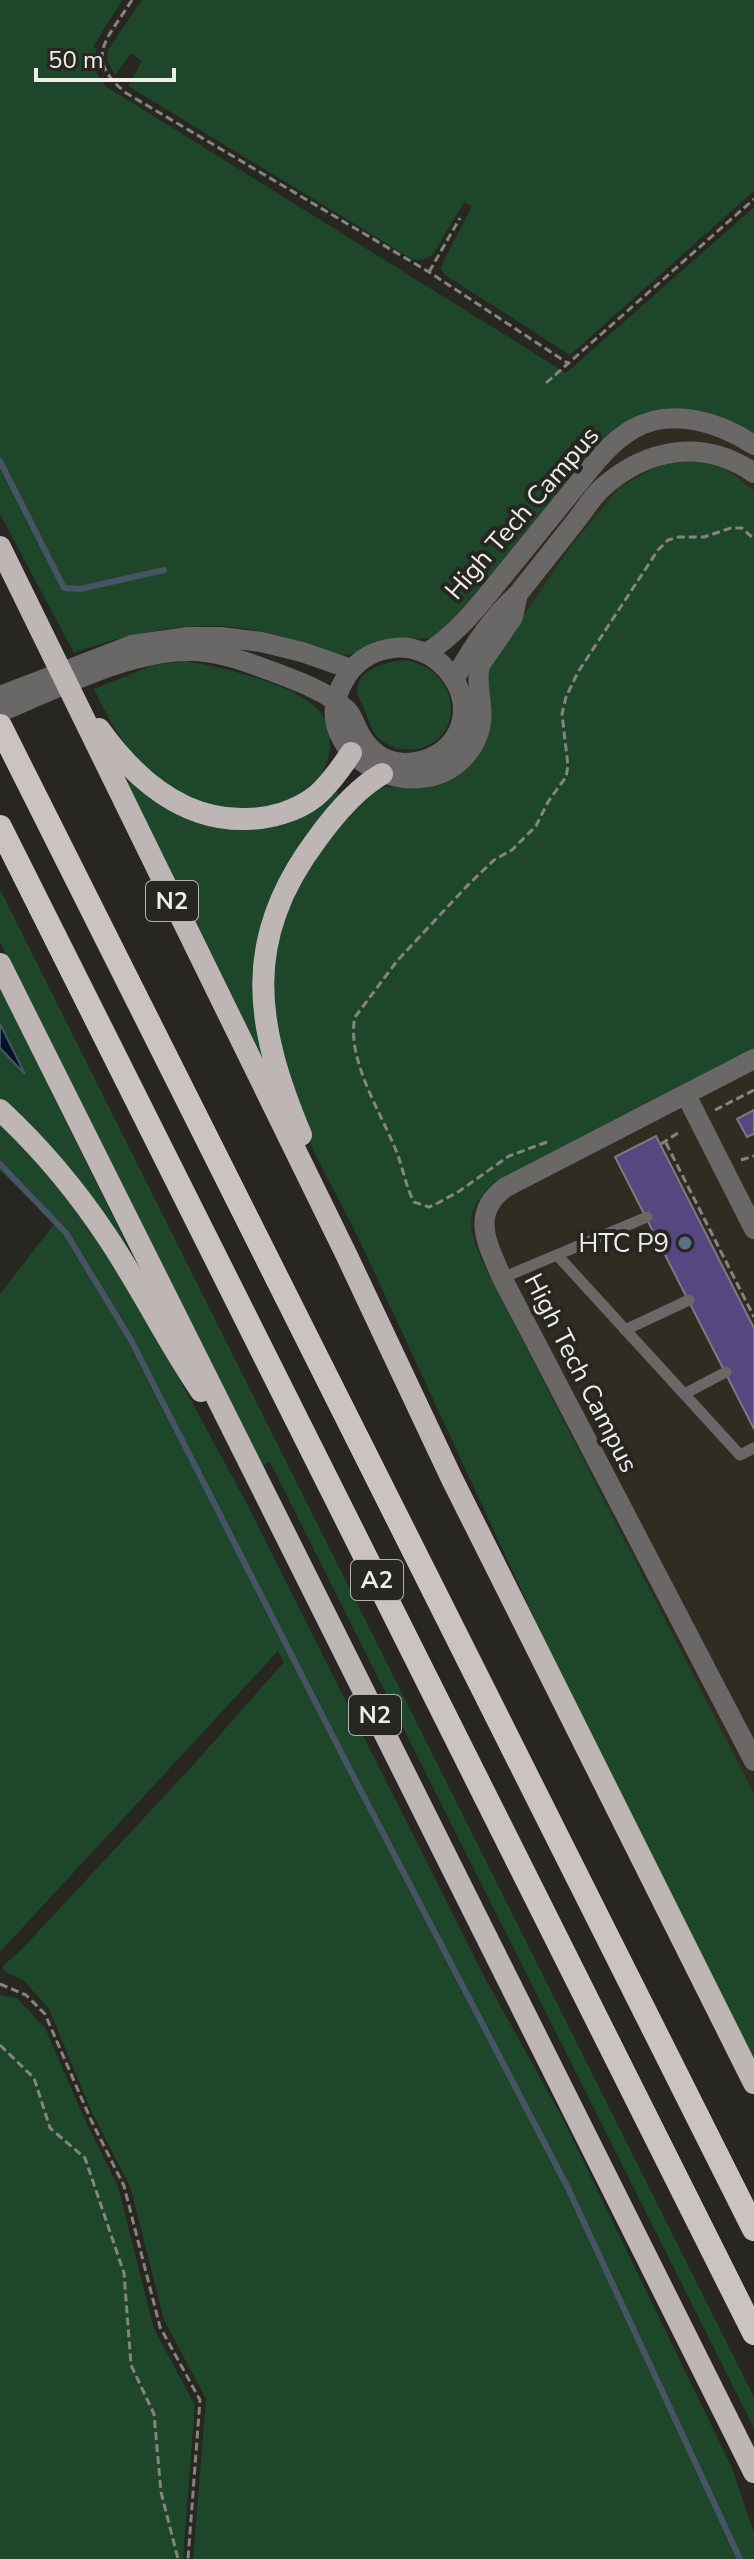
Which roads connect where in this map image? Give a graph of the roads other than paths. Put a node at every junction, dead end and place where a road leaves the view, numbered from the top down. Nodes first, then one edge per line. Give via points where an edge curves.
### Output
1 (754, 445) edge
2 (754, 473) edge
3 (0, 546) edge
4 (518, 594) junction
5 (426, 653) junction
6 (93, 667) junction
7 (351, 669) junction
8 (454, 680) junction
9 (0, 696) edge
10 (336, 702) junction
11 (0, 712) edge
12 (0, 726) edge
13 (351, 753) junction
14 (388, 768) junction
15 (0, 827) edge
16 (0, 964) edge
17 (754, 1059) edge
18 (686, 1095) junction
19 (0, 1110) edge
20 (647, 1217) dead end
21 (754, 1229) edge
22 (346, 1254) junction
23 (557, 1255) junction
24 (502, 1278) junction
25 (689, 1300) dead end
26 (625, 1330) junction
27 (726, 1372) dead end
28 (684, 1394) junction
29 (754, 1448) edge
30 (248, 1459) junction
31 (754, 1761) edge
32 (754, 2083) edge
33 (754, 2229) edge
34 (754, 2333) edge
35 (754, 2472) edge

1 - 5 street, High Tech Campus via 732,430 697,419 668,418 635,428 609,447 488,594
2 - 4 street, High Tech Campus via 723,457 694,452 649,457 601,489
3 - 13 highway, N2 via 90,716 114,750 167,798 211,817 268,818 315,797
3 - 22 highway, N2
4 - 8 street, High Tech Campus via 503,607
4 - 14 street, High Tech Campus via 513,617 480,665 482,717 472,746 461,759 420,779 401,778
5 - 7 street via 389,648 366,656
5 - 8 street
6 - 7 street via 148,641 221,637 261,642
6 - 9 street
6 - 10 street via 150,655 212,653 287,677
6 - 11 street
7 - 10 street
8 - 14 street via 463,714 450,746 427,760
10 - 13 street via 338,727
10 - 14 street via 349,712
12 - 33 highway, A2
13 - 14 street via 370,769
14 - 22 highway, N2 via 343,806 303,858 277,907 265,953 264,1012 271,1049 287,1101 347,1234
15 - 34 highway, A2
16 - 30 highway, N2
17 - 18 street, High Tech Campus
18 - 21 street
18 - 24 street, High Tech Campus via 498,1193 489,1202 484,1222
19 - 30 highway, N2 via 75,1191 175,1354
20 - 23 lane
22 - 32 highway, N2 via 452,1479
23 - 24 lane
23 - 26 lane
24 - 31 street, High Tech Campus
25 - 26 lane
26 - 28 lane
27 - 28 lane
28 - 29 lane via 740,1455
30 - 35 highway, N2

